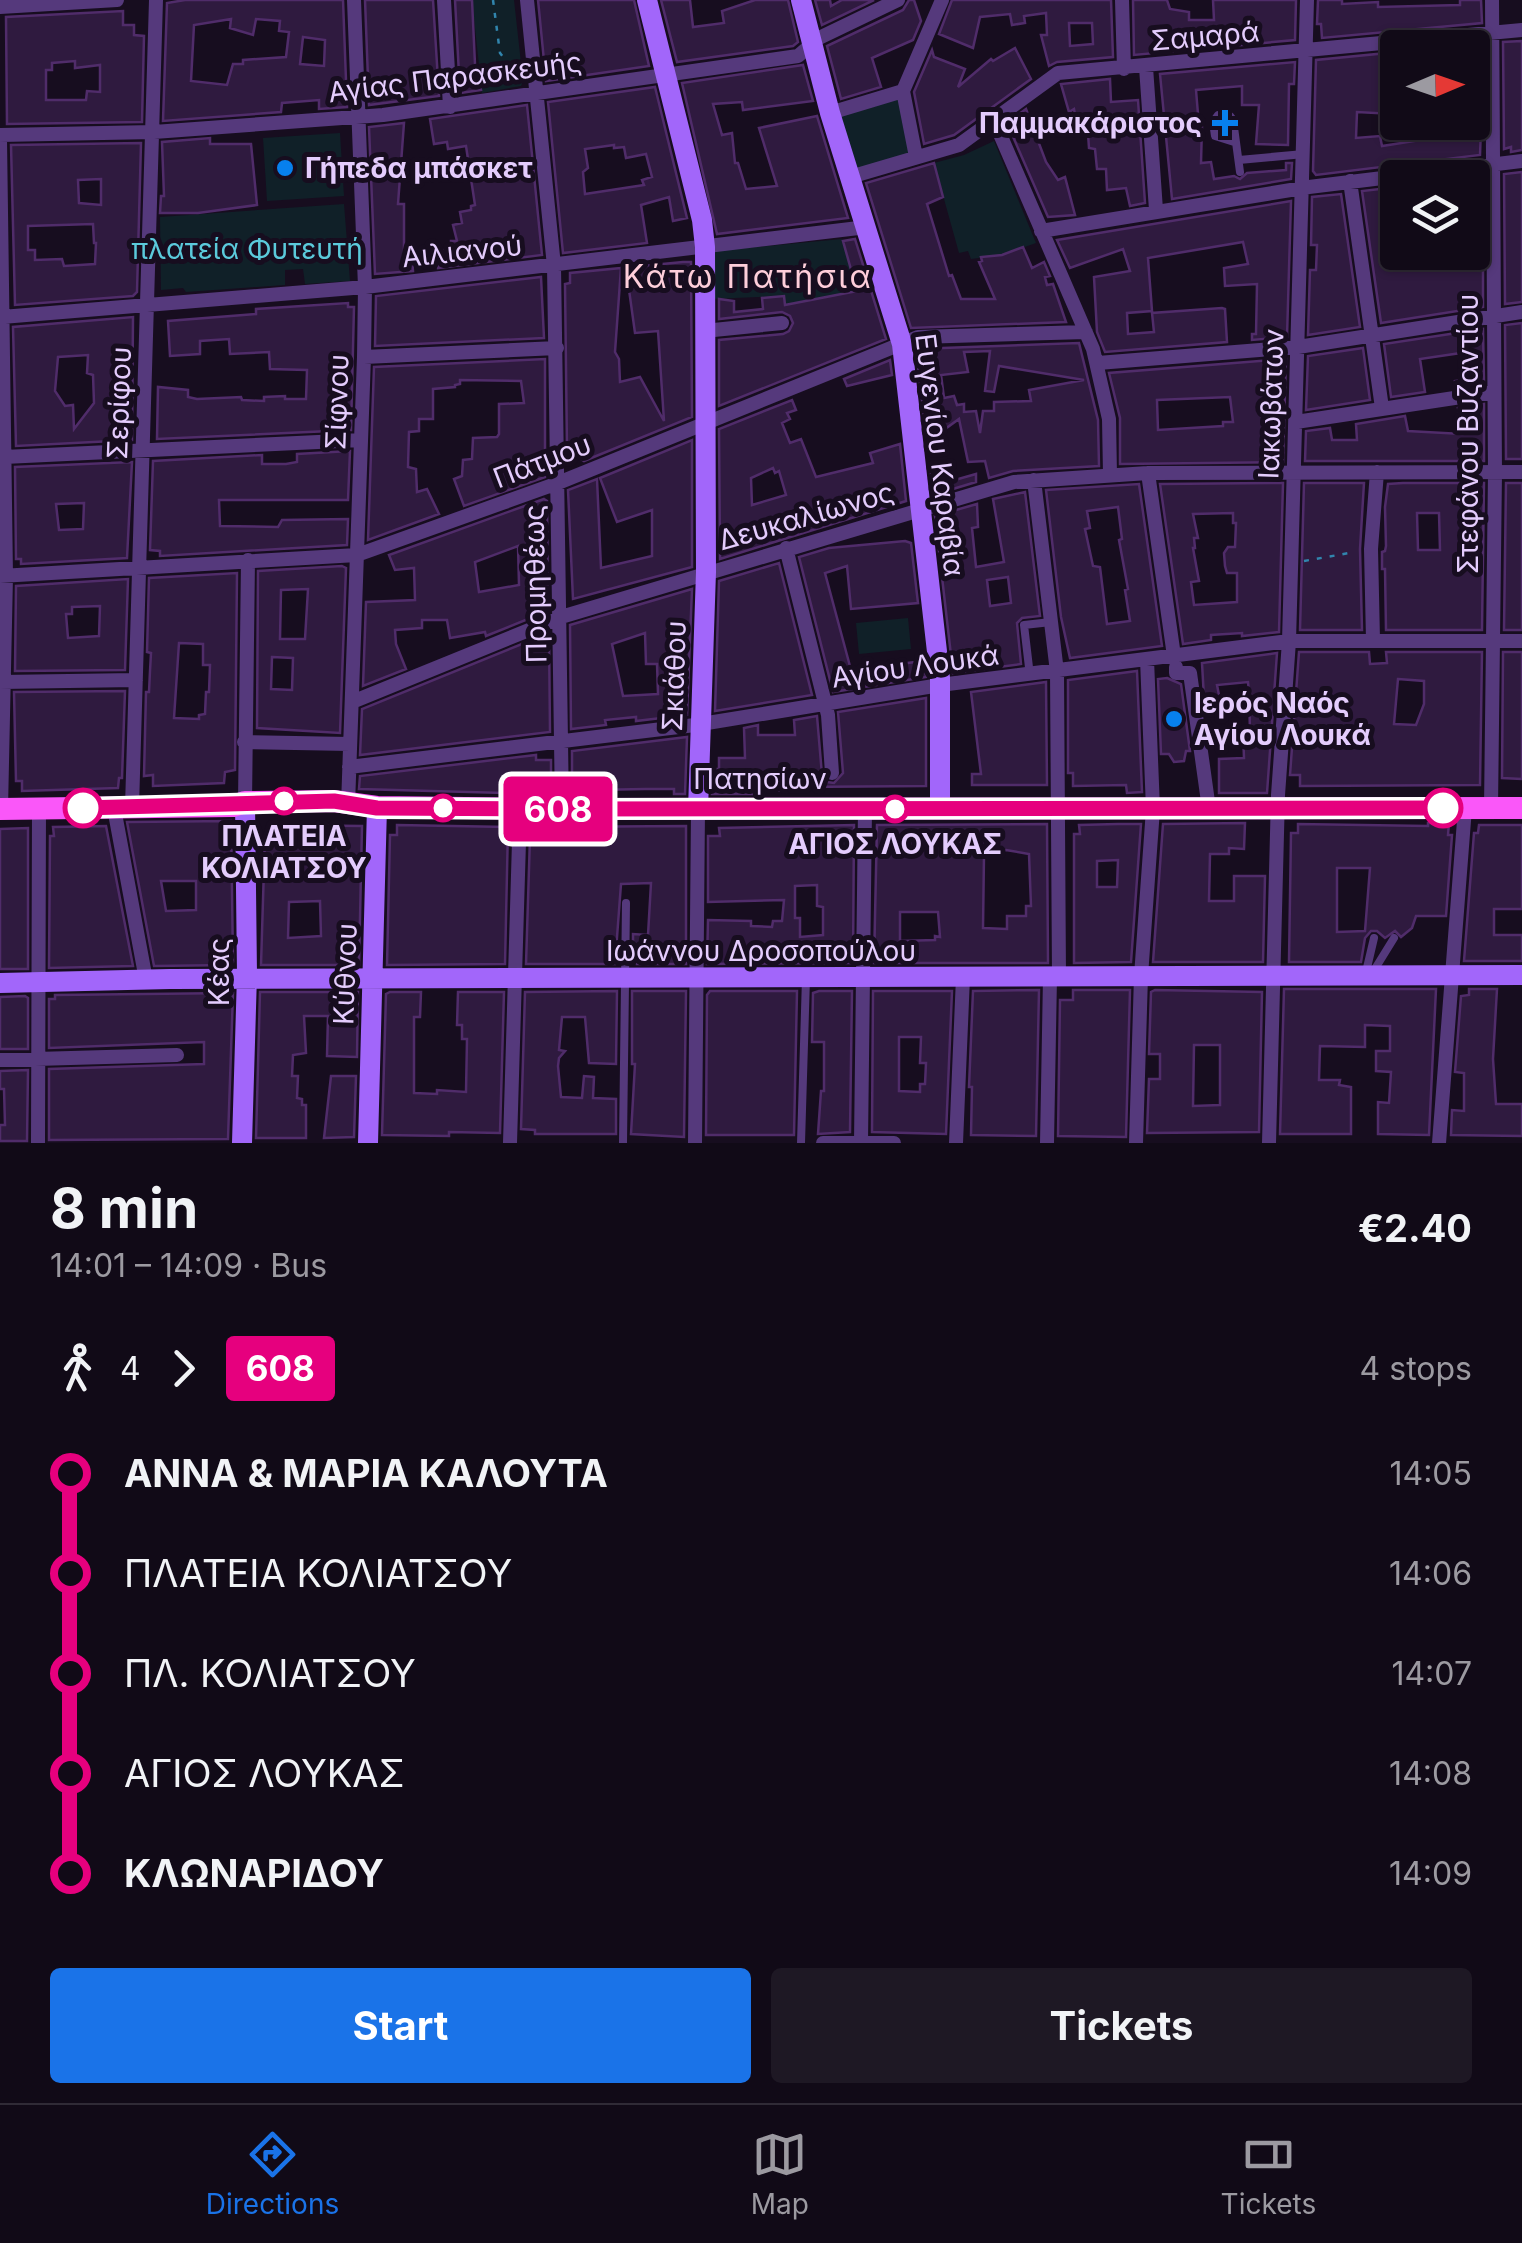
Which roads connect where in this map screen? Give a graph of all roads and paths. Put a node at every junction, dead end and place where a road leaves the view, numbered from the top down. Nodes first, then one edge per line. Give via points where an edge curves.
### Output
1 (117, 0) edge
2 (156, 0) edge
3 (354, 0) edge
4 (444, 0) edge
5 (493, 0) edge
6 (527, 0) edge
7 (646, 0) edge
8 (802, 0) edge
9 (898, 0) edge
10 (942, 0) edge
11 (1122, 0) edge
12 (1306, 0) edge
13 (1492, 0) edge
14 (0, 7) edge
15 (1522, 30) edge
16 (1492, 32) junction
17 (810, 44) junction
18 (1306, 52) junction
19 (1146, 66) junction
20 (1124, 68) junction
21 (665, 74) junction
22 (904, 91) junction
23 (536, 92) junction
24 (450, 107) junction
25 (830, 113) junction
26 (358, 116) junction
27 (993, 118) junction
28 (154, 132) junction
29 (0, 137) edge
30 (1234, 142) dead end
31 (1304, 154) junction
32 (916, 157) junction
33 (1239, 160) junction
34 (1522, 160) edge
35 (1492, 165) junction
36 (1240, 172) dead end
37 (850, 177) junction
38 (1350, 181) junction
39 (1303, 188) junction
40 (1156, 210) junction
41 (866, 227) junction
42 (1040, 232) junction
43 (705, 246) junction
44 (554, 266) junction
45 (365, 287) junction
46 (148, 304) junction
47 (1522, 312) edge
48 (1494, 316) junction
49 (2, 317) edge
50 (782, 324) dead end
51 (704, 331) junction
52 (1086, 332) junction
53 (1373, 334) junction
54 (902, 344) junction
55 (1298, 346) junction
56 (557, 348) junction
57 (364, 357) junction
58 (1098, 363) junction
59 (1494, 392) junction
60 (1382, 408) junction
61 (1296, 422) junction
62 (706, 424) junction
63 (362, 440) junction
64 (142, 449) junction
65 (4, 457) junction
66 (1376, 472) junction
67 (1495, 472) junction
68 (1522, 472) edge
69 (1148, 473) junction
70 (1294, 473) junction
71 (1110, 475) junction
72 (1034, 480) junction
73 (558, 483) junction
74 (921, 509) junction
75 (786, 548) junction
76 (1372, 549) junction
77 (357, 554) junction
78 (248, 560) junction
79 (1292, 563) junction
80 (140, 567) junction
81 (706, 572) junction
82 (3, 576) edge
83 (561, 617) junction
84 (1052, 622) junction
85 (1373, 640) junction
86 (1490, 640) junction
87 (1290, 641) junction
88 (1522, 641) edge
89 (1147, 659) junction
90 (1175, 661) junction
91 (1057, 672) junction
92 (1030, 676) junction
93 (136, 680) junction
94 (1, 682) edge
95 (940, 686) junction
96 (352, 702) junction
97 (825, 705) junction
98 (699, 723) junction
99 (562, 741) junction
100 (244, 742) junction
101 (350, 744) junction
102 (349, 767) junction
103 (832, 772) dead end
104 (245, 802) junction
105 (348, 805) junction
106 (123, 808) junction
107 (377, 808) junction
108 (520, 808) junction
109 (1465, 808) junction
110 (1491, 808) junction
111 (1522, 808) edge
112 (0, 809) edge
113 (39, 809) junction
114 (562, 809) junction
115 (864, 809) junction
116 (1060, 809) junction
117 (1153, 809) junction
118 (1209, 809) junction
119 (1278, 809) junction
120 (698, 810) junction
121 (940, 810) junction
122 (626, 903) dead end
123 (1374, 938) dead end
124 (1394, 938) dead end
125 (1452, 975) junction
126 (1522, 975) edge
127 (1141, 976) junction
128 (1273, 976) junction
129 (1369, 976) junction
130 (963, 977) junction
131 (1054, 977) junction
132 (626, 978) junction
133 (696, 978) junction
134 (806, 978) junction
135 (863, 978) junction
136 (515, 979) junction
137 (146, 980) junction
138 (247, 980) junction
139 (372, 980) junction
140 (39, 983) junction
141 (0, 984) edge
142 (177, 1055) dead end
143 (38, 1059) junction
144 (0, 1060) edge
145 (38, 1143) edge
146 (242, 1143) edge
147 (368, 1143) edge
148 (510, 1143) edge
149 (623, 1143) edge
150 (695, 1143) edge
151 (800, 1143) edge
152 (823, 1143) edge
153 (861, 1143) edge
154 (894, 1143) edge
155 (956, 1143) edge
156 (1047, 1143) edge
157 (1136, 1143) edge
158 (1269, 1143) edge
159 (1439, 1143) edge

1 - 14 street
2 - 28 street, Σερίφου
3 - 26 street, Σίφνου
4 - 24 street
5 - 23 path via 503,59
6 - 23 street, Προμηθέως
7 - 21 street, Σκιάθου
8 - 17 street, Ευγενίου Καραβία
9 - 17 street, Αγίας Παρασκευής
10 - 22 street
11 - 20 street
12 - 18 street, Ιακωβάτων
13 - 16 street, Στεφάνου Βυζαντίου
15 - 16 street, Σαμαρά
16 - 18 street, Σαμαρά
16 - 35 street, Στεφάνου Βυζαντίου
17 - 21 street, Αγίας Παρασκευής via 798,56
17 - 25 street, Ευγενίου Καραβία
18 - 19 street, Σαμαρά
18 - 31 street, Ιακωβάτων
19 - 20 street, Σαμαρά
19 - 40 street
20 - 27 street, Σαμαρά via 1058,73
21 - 23 street, Αγίας Παρασκευής
21 - 43 street, Σκιάθου
22 - 25 street
22 - 32 street
23 - 24 street, Αγίας Παρασκευής
23 - 44 street, Προμηθέως
24 - 26 street, Αγίας Παρασκευής
25 - 37 street, Ευγενίου Καραβία
26 - 28 street, Αγίας Παρασκευής
26 - 45 street, Σίφνου
27 - 32 street, Σαμαρά via 958,145
27 - 42 street
28 - 29 street, Αγίας Παρασκευής
28 - 46 street, Σερίφου
29 - 49 street
30 - 33 lane
31 - 33 lane
31 - 39 street, Ιακωβάτων
32 - 37 street, Σαμαρά
33 - 36 lane
34 - 35 street
35 - 38 street
35 - 48 street, Στεφάνου Βυζαντίου
37 - 41 street, Ευγενίου Καραβία
38 - 39 street
38 - 53 street
39 - 40 street
39 - 55 street, Ιακωβάτων
40 - 42 street
41 - 43 street, Αιλιανού
41 - 54 street, Ευγενίου Καραβία
42 - 52 street
43 - 44 street, Αιλιανού
43 - 51 street, Σκιάθου
44 - 45 street, Αιλιανού
44 - 56 street, Προμηθέως
45 - 46 street, Αιλιανού
45 - 57 street, Σίφνου
46 - 49 street, Αιλιανού
46 - 64 street, Σερίφου
47 - 48 street
48 - 53 street
48 - 59 street, Στεφάνου Βυζαντίου
49 - 65 street
50 - 51 street
51 - 62 street, Σκιάθου
52 - 54 street, Πάτμου via 918,337
52 - 58 street
53 - 55 street
53 - 60 street
54 - 62 street, Πάτμου
54 - 74 street, Ευγενίου Καραβία
55 - 58 street
55 - 61 street, Ιακωβάτων
56 - 57 street
56 - 73 street, Προμηθέως
57 - 63 street, Σίφνου
58 - 71 street
59 - 60 street
59 - 67 street, Στεφάνου Βυζαντίου
60 - 61 street
61 - 70 street, Ιακωβάτων
62 - 73 street, Πάτμου
62 - 81 street, Σκιάθου
63 - 64 street
63 - 77 street, Σίφνου
64 - 65 street
64 - 80 street, Σερίφου
65 - 82 street
66 - 67 street, Δευκαλίωνος
66 - 70 street, Δευκαλίωνος
66 - 76 street
67 - 68 street, Δευκαλίωνος
67 - 86 street, Στεφάνου Βυζαντίου
69 - 70 street, Δευκαλίωνος
69 - 71 street, Δευκαλίωνος
69 - 90 street
70 - 79 street, Ιακωβάτων
71 - 72 street, Δευκαλίωνος
72 - 74 street, Δευκαλίωνος
72 - 84 street
73 - 77 street, Πάτμου
73 - 83 street, Προμηθέως
74 - 75 street, Δευκαλίωνος
74 - 95 street, Ευγενίου Καραβία
75 - 81 street, Δευκαλίωνος
75 - 97 street
76 - 79 path
76 - 85 street
77 - 78 street, Πάτμου
77 - 96 street, Σίφνου
78 - 80 street, Πάτμου
78 - 100 street
79 - 87 street, Ιακωβάτων
80 - 82 street, Πάτμου
80 - 93 street, Σερίφου
81 - 83 street, Δευκαλίωνος
81 - 98 street, Σκιάθου
82 - 94 street
83 - 96 street, Δευκαλίωνος
83 - 99 street, Προμηθέως
84 - 91 street
84 - 92 lane via 1024,625
85 - 86 street, Αγίου Λουκά
85 - 87 street, Αγίου Λουκά
86 - 88 street, Αγίου Λουκά
86 - 110 street, Στεφάνου Βυζαντίου
87 - 90 street, Αγίου Λουκά
87 - 119 street, Ιακωβάτων
89 - 90 street, Αγίου Λουκά
89 - 91 street, Αγίου Λουκά
89 - 117 street
90 - 118 street via 1176,674 1190,673
91 - 92 street, Αγίου Λουκά
91 - 116 street
92 - 95 street, Αγίου Λουκά
93 - 94 street
93 - 106 street, Σερίφου
94 - 112 street
95 - 97 street, Αγίου Λουκά
95 - 121 street, Ευγενίου Καραβία
96 - 101 street, Σίφνου
97 - 98 street, Αγίου Λουκά
97 - 103 street
98 - 99 street, Αγίου Λουκά
98 - 120 street, Σκιάθου
99 - 102 street, Αγίου Λουκά
99 - 114 street, Προμηθέως
100 - 101 street
100 - 104 street
101 - 102 street, Σίφνου
102 - 105 street, Σίφνου
104 - 105 main road, Πατησίων
104 - 106 main road, Πατησίων
104 - 138 street, Κέας
105 - 107 main road, Πατησίων
106 - 113 main road, Πατησίων
106 - 137 street, Σερίφου
107 - 108 main road, Πατησίων
107 - 139 street, Κύθνου
108 - 114 main road, Πατησίων
108 - 136 street
109 - 110 main road, Πατησίων
109 - 119 main road, Πατησίων
109 - 125 street
110 - 111 main road, Πατησίων
112 - 113 main road, Πατησίων
113 - 140 street
114 - 120 main road, Πατησίων
115 - 120 main road, Πατησίων
115 - 121 main road, Πατησίων
115 - 135 street
116 - 117 main road, Πατησίων
116 - 121 main road, Πατησίων
116 - 131 street
117 - 118 main road, Πατησίων
117 - 127 street
118 - 119 main road, Πατησίων
119 - 128 street, Ιακωβάτων
120 - 133 street, Σκιάθου
122 - 132 lane
123 - 129 lane
124 - 129 lane
125 - 126 street, Ιωάννου Δροσοπούλου
125 - 129 street, Ιωάννου Δροσοπούλου
125 - 159 street
127 - 128 street, Ιωάννου Δροσοπούλου
127 - 131 street, Ιωάννου Δροσοπούλου
127 - 157 street
128 - 129 street, Ιωάννου Δροσοπούλου
128 - 158 street, Ιακωβάτων
130 - 131 street, Ιωάννου Δροσοπούλου
130 - 135 street, Ιωάννου Δροσοπούλου
130 - 155 street
131 - 156 street
132 - 133 street, Ιωάννου Δροσοπούλου
132 - 136 street, Ιωάννου Δροσοπούλου
132 - 149 lane
133 - 134 street, Ιωάννου Δροσοπούλου
133 - 150 street, Σκιάθου
134 - 135 street, Ιωάννου Δροσοπούλου
134 - 151 lane
135 - 153 street
136 - 139 street, Ιωάννου Δροσοπούλου
136 - 148 street
137 - 138 street, Ιωάννου Δροσοπούλου
137 - 140 street, Ιωάννου Δροσοπούλου
138 - 139 street, Ιωάννου Δροσοπούλου
138 - 146 street, Κέας
139 - 147 street, Κύθνου
140 - 141 street, Ιωάννου Δροσοπούλου
140 - 143 street
142 - 143 street
143 - 144 street
143 - 145 street
152 - 153 street
153 - 154 street

